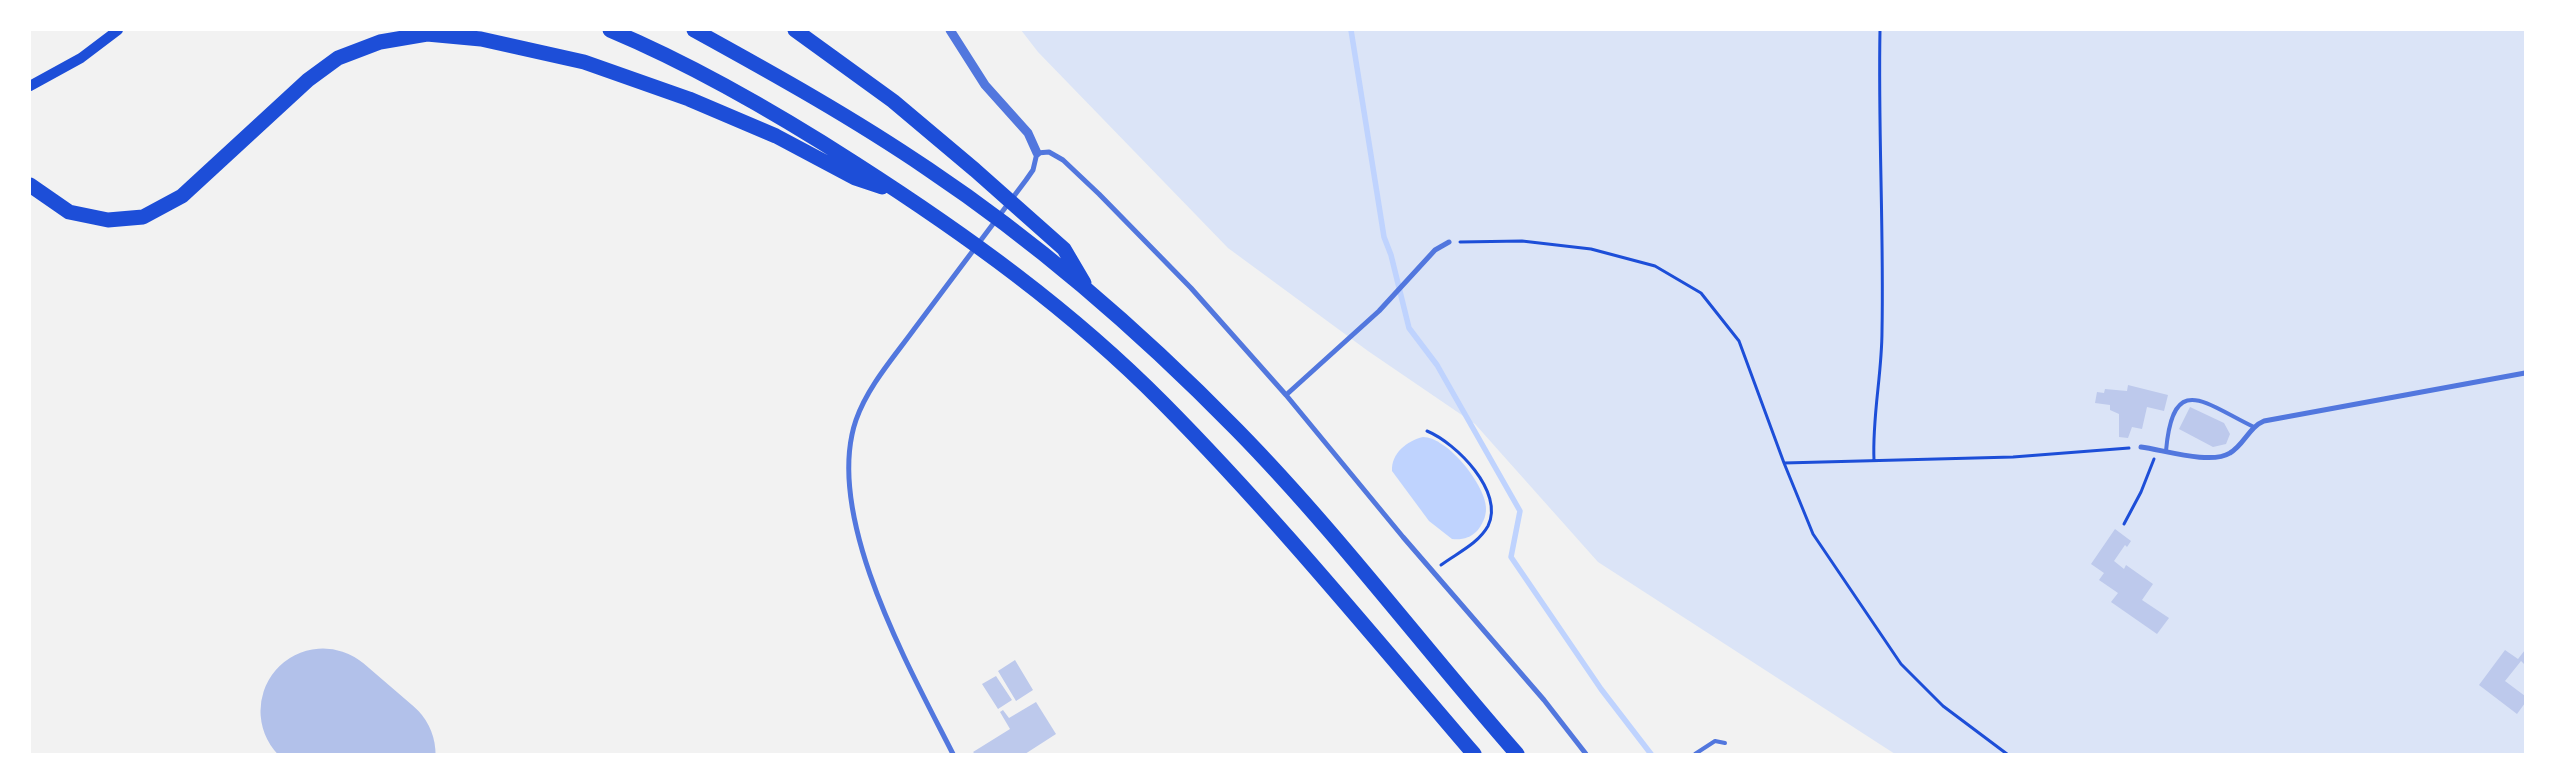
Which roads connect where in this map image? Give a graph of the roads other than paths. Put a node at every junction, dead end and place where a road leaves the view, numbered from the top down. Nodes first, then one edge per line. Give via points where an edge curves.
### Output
1 (118, 30) edge
2 (610, 30) edge
3 (694, 30) edge
4 (795, 30) edge
5 (950, 30) edge
6 (30, 86) edge
7 (1037, 152) junction
8 (30, 185) edge
9 (902, 194) junction
10 (1449, 242) road end
11 (1090, 293) junction
12 (2525, 373) edge
13 (1286, 396) junction
14 (2254, 427) junction
15 (2141, 448) road end
16 (2166, 451) junction
17 (1725, 743) dead end
18 (953, 754) edge
19 (1474, 754) edge
20 (1518, 754) edge
21 (1586, 754) edge
22 (1694, 754) edge

1 - 6 main road via 80,58
2 - 9 highway via 782,117
3 - 11 highway via 841,113 930,170 1017,233
4 - 11 highway via 893,101 983,176 1064,249
5 - 7 street via 985,85 1028,133
7 - 13 street via 1049,152 1062,160 1099,194 1191,288
7 - 18 street via 1033,170 1026,180 877,380 854,428 847,468 852,507 866,562 904,657
8 - 9 highway via 69,212 108,220 143,216 182,196 308,80 338,58 380,42 427,34 480,39 584,62 706,106 776,136 855,178
9 - 19 highway via 960,232 1063,313 1160,400 1267,512
10 - 13 street via 1434,250 1396,294
11 - 20 highway via 1182,376 1282,478
12 - 14 street via 2264,421
13 - 21 street
14 - 16 street via 2229,454 2204,457
14 - 16 lane via 2197,400 2186,399 2181,401 2170,423
15 - 16 street
17 - 22 lane via 1715,741

